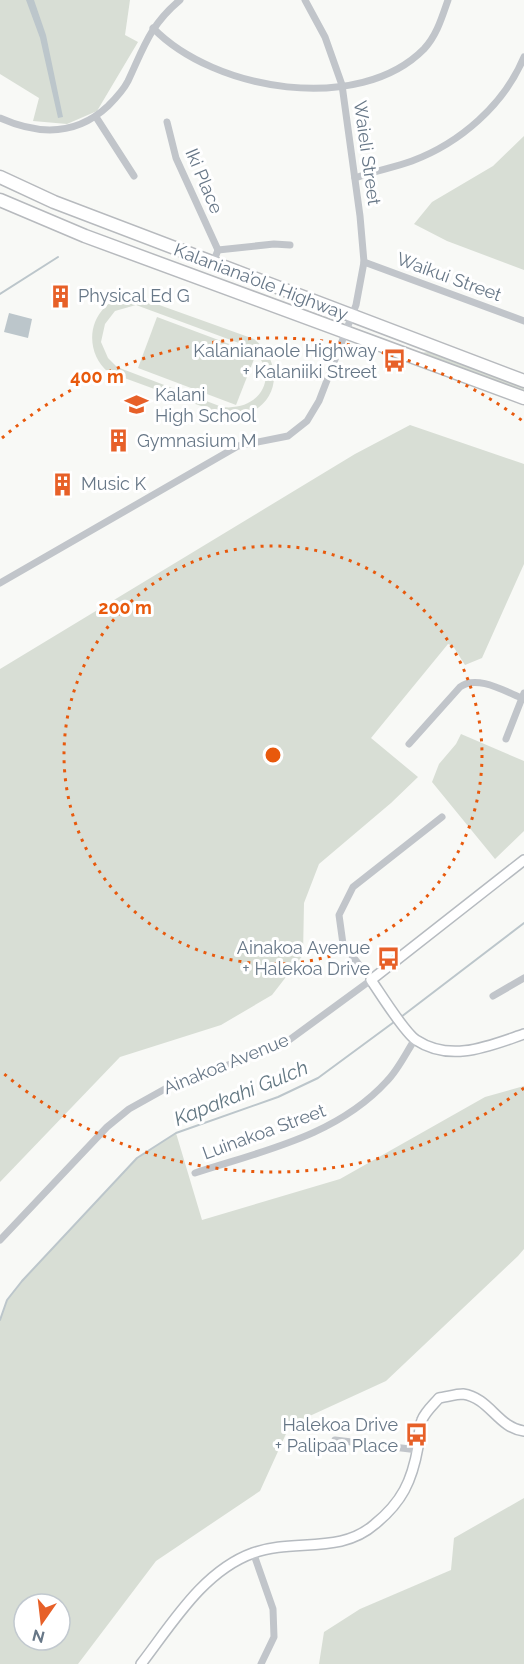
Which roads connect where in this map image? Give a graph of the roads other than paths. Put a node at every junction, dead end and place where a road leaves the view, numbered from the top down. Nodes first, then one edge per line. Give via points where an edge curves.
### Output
1 (180, 0) edge
2 (306, 0) edge
3 (448, 0) edge
4 (153, 28) junction
5 (524, 57) edge
6 (342, 85) junction
7 (96, 117) junction
8 (0, 118) edge
9 (167, 122) dead end
10 (134, 176) dead end
11 (0, 177) edge
12 (355, 178) junction
13 (0, 200) edge
14 (290, 245) dead end
15 (218, 250) junction
16 (364, 262) junction
17 (213, 263) junction
18 (352, 317) junction
19 (524, 321) edge
20 (346, 334) junction
21 (524, 381) edge
22 (524, 399) edge
23 (0, 583) edge
24 (523, 697) edge
25 (506, 739) dead end
26 (409, 744) dead end
27 (442, 817) dead end
28 (524, 860) edge
29 (524, 978) edge
30 (371, 980) junction
31 (493, 996) dead end
32 (524, 1034) edge
33 (415, 1040) junction
34 (195, 1173) dead end
35 (0, 1240) edge
36 (524, 1431) edge
37 (335, 1440) dead end
38 (418, 1450) junction
39 (253, 1552) junction
40 (141, 1664) edge
41 (261, 1664) edge

1 - 4 street
2 - 6 street, Waieli Street via 325,37
3 - 6 street via 434,35 417,55 389,75
4 - 6 street via 207,66 231,75 293,88
4 - 7 street via 128,82
5 - 12 street via 502,95 470,128 424,157
6 - 12 street, Waieli Street
7 - 8 street via 73,128 53,130 34,130
7 - 10 street
9 - 15 street, Iki Place via 176,158
11 - 17 highway, Kalaniana’ole Highway
12 - 16 street, Waieli Street
13 - 20 highway, Kalaniana’ole Highway
14 - 15 street
15 - 17 street
16 - 18 street, Waieli Street
16 - 19 street, Waikui Street
17 - 18 highway, Kalaniana’ole Highway
18 - 20 street, Waieli Street
18 - 21 highway, Kalaniana’ole Highway
20 - 22 highway, Kalaniana’ole Highway
20 - 23 street, Waieli Street via 319,401 307,421 288,436 238,446
24 - 25 street
24 - 26 street via 467,682
27 - 30 street via 353,887 339,915 343,944
28 - 30 street, Ainakoa Avenue
29 - 31 street
30 - 33 street
30 - 35 street, Ainakoa Avenue via 281,1046 172,1085 129,1109 107,1127
32 - 33 street via 453,1053
33 - 34 street, Luinakoa Street via 388,1080 357,1110 320,1131
36 - 38 street via 505,1424 485,1403 463,1394 439,1398 422,1419
37 - 38 street
38 - 39 street via 411,1482 391,1511 363,1533 326,1545
39 - 40 street via 218,1571
39 - 41 street via 273,1610 274,1637

